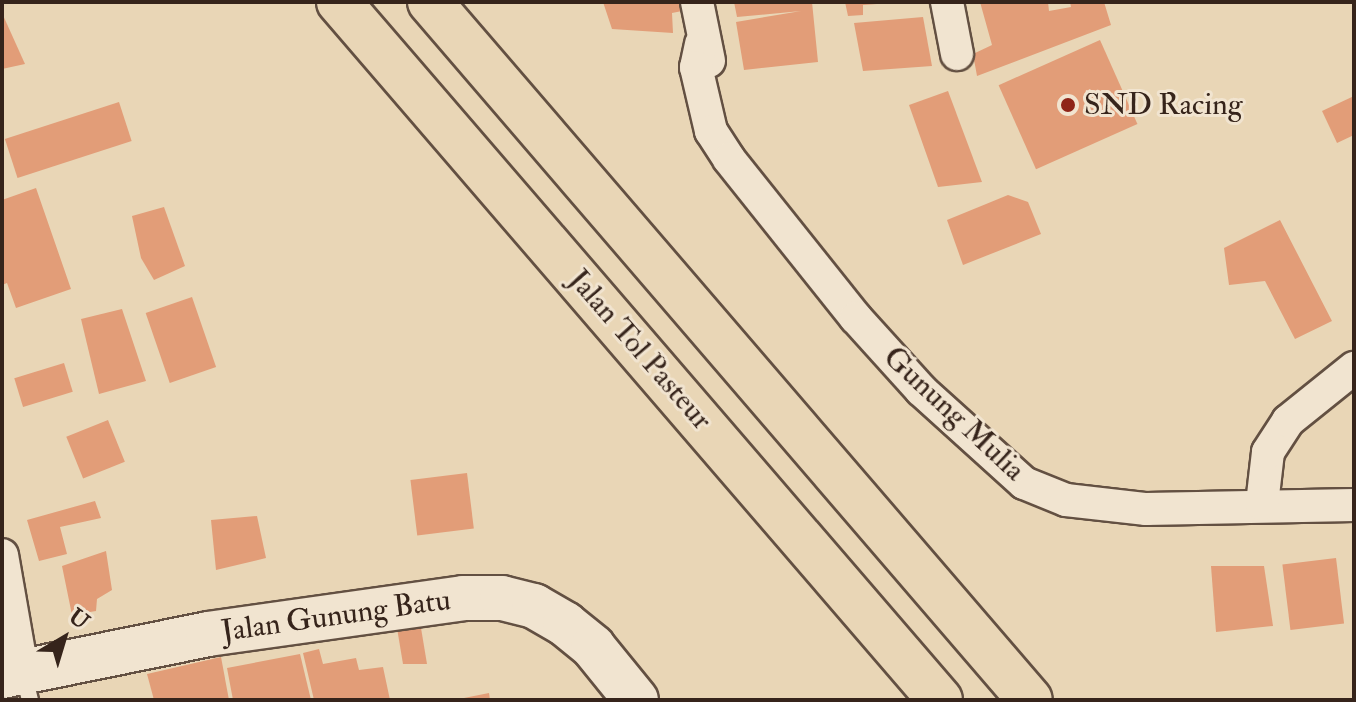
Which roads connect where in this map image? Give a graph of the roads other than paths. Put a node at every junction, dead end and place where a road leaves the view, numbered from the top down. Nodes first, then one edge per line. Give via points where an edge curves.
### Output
1 (339, 2) edge
2 (430, 2) edge
3 (697, 2) edge
4 (947, 2) edge
5 (957, 54) dead end
6 (1354, 368) edge
7 (1262, 504) junction
8 (1354, 505) edge
9 (2, 555) edge
10 (18, 682) edge
11 (636, 700) edge
12 (940, 700) edge
13 (1030, 700) edge

1 - 12 highway, Jalan Tol Pasteur
2 - 13 highway
3 - 7 street, Gunung Mulia via 701,44 696,67 711,131 729,159 921,390 1024,483 1066,500 1146,509
4 - 5 street
6 - 7 street via 1288,421 1268,452
7 - 8 street, Gunung Mulia
9 - 10 street
10 - 11 main road, Jalan Gunung Batu via 208,634 463,598 502,598 534,606 565,624 593,647

